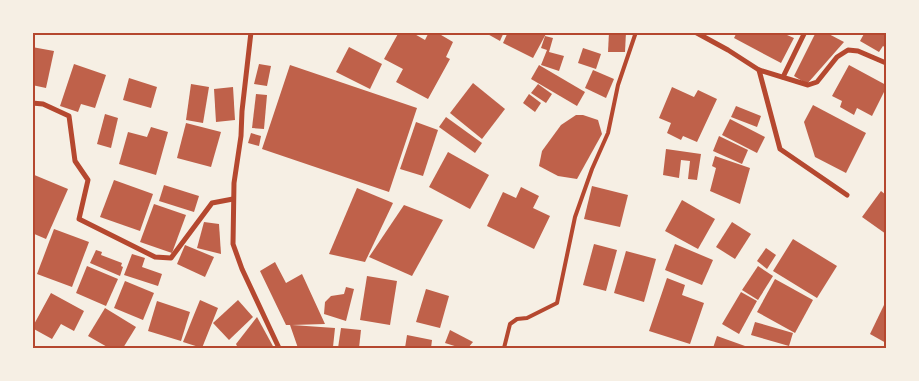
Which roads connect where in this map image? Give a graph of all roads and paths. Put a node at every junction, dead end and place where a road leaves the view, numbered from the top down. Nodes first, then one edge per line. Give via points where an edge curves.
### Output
1 (251, 32) edge
2 (636, 32) edge
3 (695, 32) edge
4 (805, 32) edge
5 (886, 63) edge
6 (759, 70) junction
7 (783, 77) junction
8 (32, 103) edge
9 (847, 195) dead end
10 (233, 199) junction
11 (280, 348) edge
12 (504, 348) edge

1 - 10 street
2 - 12 lane via 618,86 608,133 575,217 557,303 510,324
3 - 6 street
4 - 7 street
5 - 7 street via 848,50 837,57 817,82 808,85
6 - 7 street
6 - 9 street via 780,149
8 - 10 street via 43,104 69,116 75,161 88,180 79,219 155,257 171,258 212,203
10 - 11 street via 233,244 242,270

